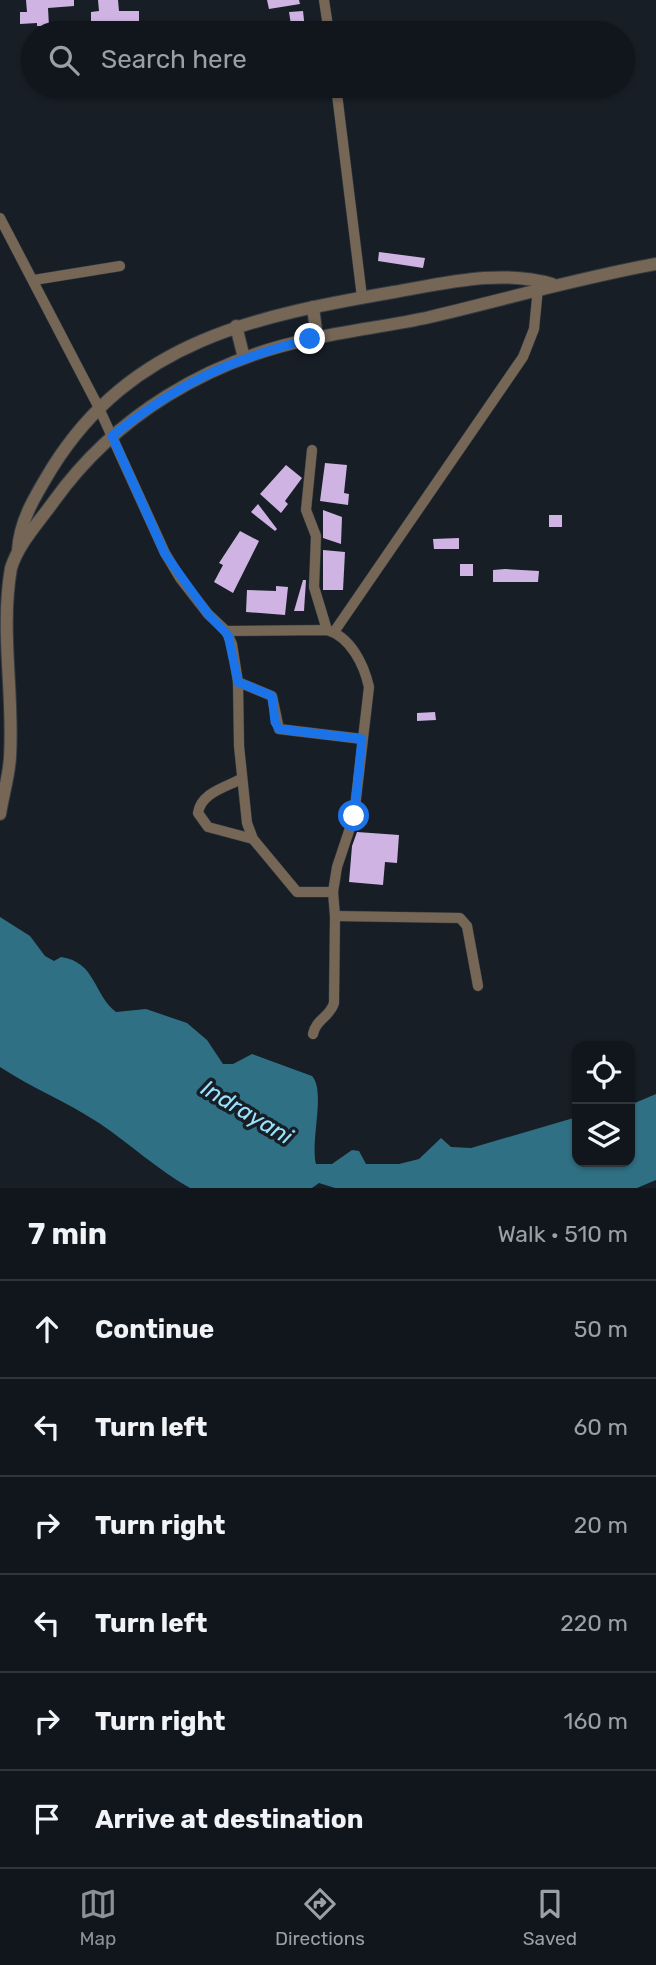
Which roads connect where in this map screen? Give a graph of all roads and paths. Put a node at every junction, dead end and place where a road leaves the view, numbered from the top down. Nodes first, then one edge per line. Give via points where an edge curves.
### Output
1 (324, 0) edge
2 (327, 21) edge
3 (337, 98) edge
4 (0, 218) edge
5 (656, 264) edge
6 (120, 266) dead end
7 (34, 280) junction
8 (552, 284) junction
9 (538, 288) junction
10 (362, 298) junction
11 (313, 307) junction
12 (236, 326) junction
13 (317, 338) junction
14 (244, 358) junction
15 (99, 406) junction
16 (112, 436) junction
17 (312, 450) dead end
18 (18, 552) junction
19 (226, 631) junction
20 (331, 631) junction
21 (238, 682) junction
22 (362, 739) junction
23 (241, 779) junction
24 (0, 814) edge
25 (253, 839) junction
26 (332, 892) junction
27 (335, 916) junction
28 (478, 986) dead end
29 (313, 1034) dead end

1 - 2 street
3 - 10 street
4 - 7 street
5 - 8 street
6 - 7 street
7 - 15 street
8 - 9 street
8 - 10 street via 525,278 482,278
9 - 13 street via 404,323
9 - 20 street via 534,329 523,357
10 - 11 street
11 - 12 street
11 - 13 street
12 - 14 street
12 - 15 street via 180,349
13 - 14 street
14 - 16 street via 176,390
15 - 16 street
15 - 18 street via 36,494 23,521
16 - 18 street via 69,479
16 - 19 street via 165,554 208,614
17 - 20 street via 306,510 316,536 314,587
18 - 24 street via 1,626 10,756
19 - 20 street
19 - 21 street
20 - 22 street via 361,659 366,672 369,687
21 - 22 street via 272,696 279,729
21 - 23 street
22 - 26 street via 354,816
23 - 25 street
23 - 25 street via 207,796 198,813 208,827
25 - 26 street via 297,892
26 - 27 street
27 - 28 street via 460,918 467,926
27 - 29 street via 334,1003 314,1026

